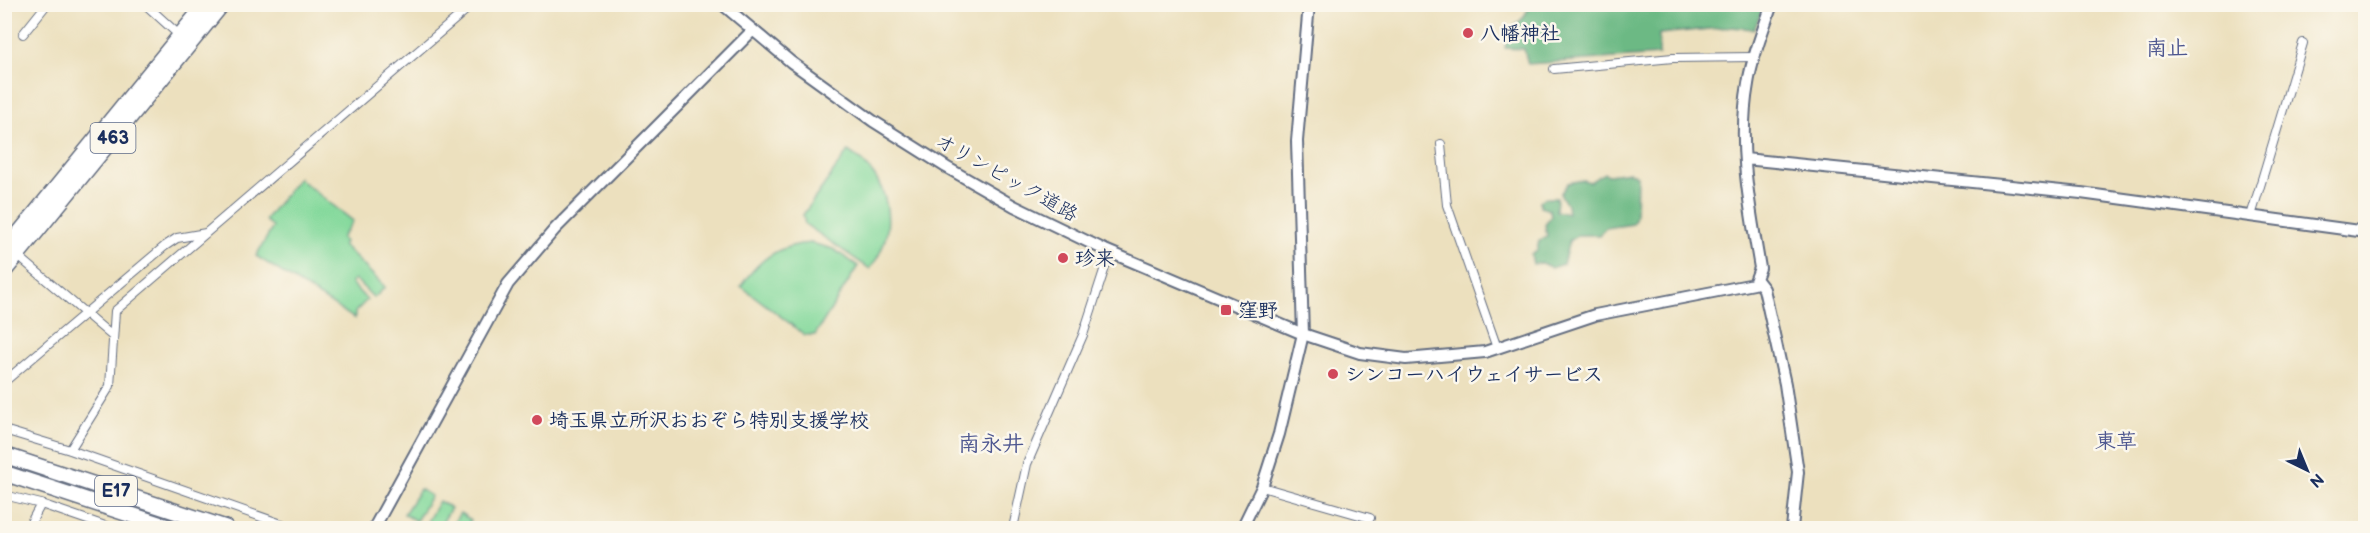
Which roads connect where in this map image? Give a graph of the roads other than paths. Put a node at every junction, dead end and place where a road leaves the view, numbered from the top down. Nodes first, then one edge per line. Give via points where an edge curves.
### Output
1 (47, 4) edge
2 (145, 4) edge
3 (206, 4) edge
4 (222, 4) edge
5 (473, 4) edge
6 (722, 4) edge
7 (1309, 4) edge
8 (1772, 4) edge
9 (752, 31) junction
10 (23, 34) dead end
11 (180, 36) junction
12 (2303, 43) dead end
13 (1754, 57) junction
14 (1554, 69) dead end
15 (1441, 144) dead end
16 (1745, 159) junction
17 (2251, 216) junction
18 (2366, 232) edge
19 (206, 233) junction
20 (1110, 252) junction
21 (11, 253) edge
22 (4, 271) edge
23 (1757, 280) junction
24 (87, 313) junction
25 (1302, 334) junction
26 (112, 336) junction
27 (1497, 348) junction
28 (4, 382) edge
29 (4, 430) edge
30 (70, 450) junction
31 (4, 455) edge
32 (4, 475) edge
33 (1262, 487) junction
34 (4, 495) edge
35 (41, 504) junction
36 (1370, 518) dead end
37 (28, 528) edge
38 (111, 528) edge
39 (171, 528) edge
40 (226, 528) edge
41 (292, 528) edge
42 (374, 528) edge
43 (1013, 528) edge
44 (1242, 528) edge
45 (1792, 528) edge

1 - 10 street
2 - 11 street
3 - 11 highway, 463
4 - 21 highway, 463
5 - 19 street
6 - 9 street, オリンピック道路
7 - 25 street via 1298,141
8 - 13 street
9 - 20 street, オリンピック道路 via 854,107 946,167 1014,206
9 - 42 street via 555,229 507,284
11 - 21 highway, 463
12 - 17 street
13 - 14 street via 1673,58
13 - 16 street via 1746,103
15 - 27 street via 1447,205
16 - 17 street via 2081,193
16 - 23 street via 1760,268
17 - 18 street
19 - 24 street via 177,238 165,246
19 - 26 street via 115,311
20 - 25 street, オリンピック道路
20 - 43 street via 1083,335 1027,464
21 - 22 highway, 463
21 - 24 street
23 - 27 street, オリンピック道路 via 1747,287 1595,315
23 - 45 street via 1764,289 1769,310 1794,440 1798,472
24 - 26 street
24 - 28 street
25 - 27 street, オリンピック道路 via 1383,357 1440,358
25 - 33 street via 1280,434
26 - 30 street via 110,386
29 - 30 street
30 - 41 street
31 - 40 highway, E17
32 - 39 highway, E17
33 - 36 street
33 - 44 street
34 - 35 street
35 - 37 street
35 - 38 street

